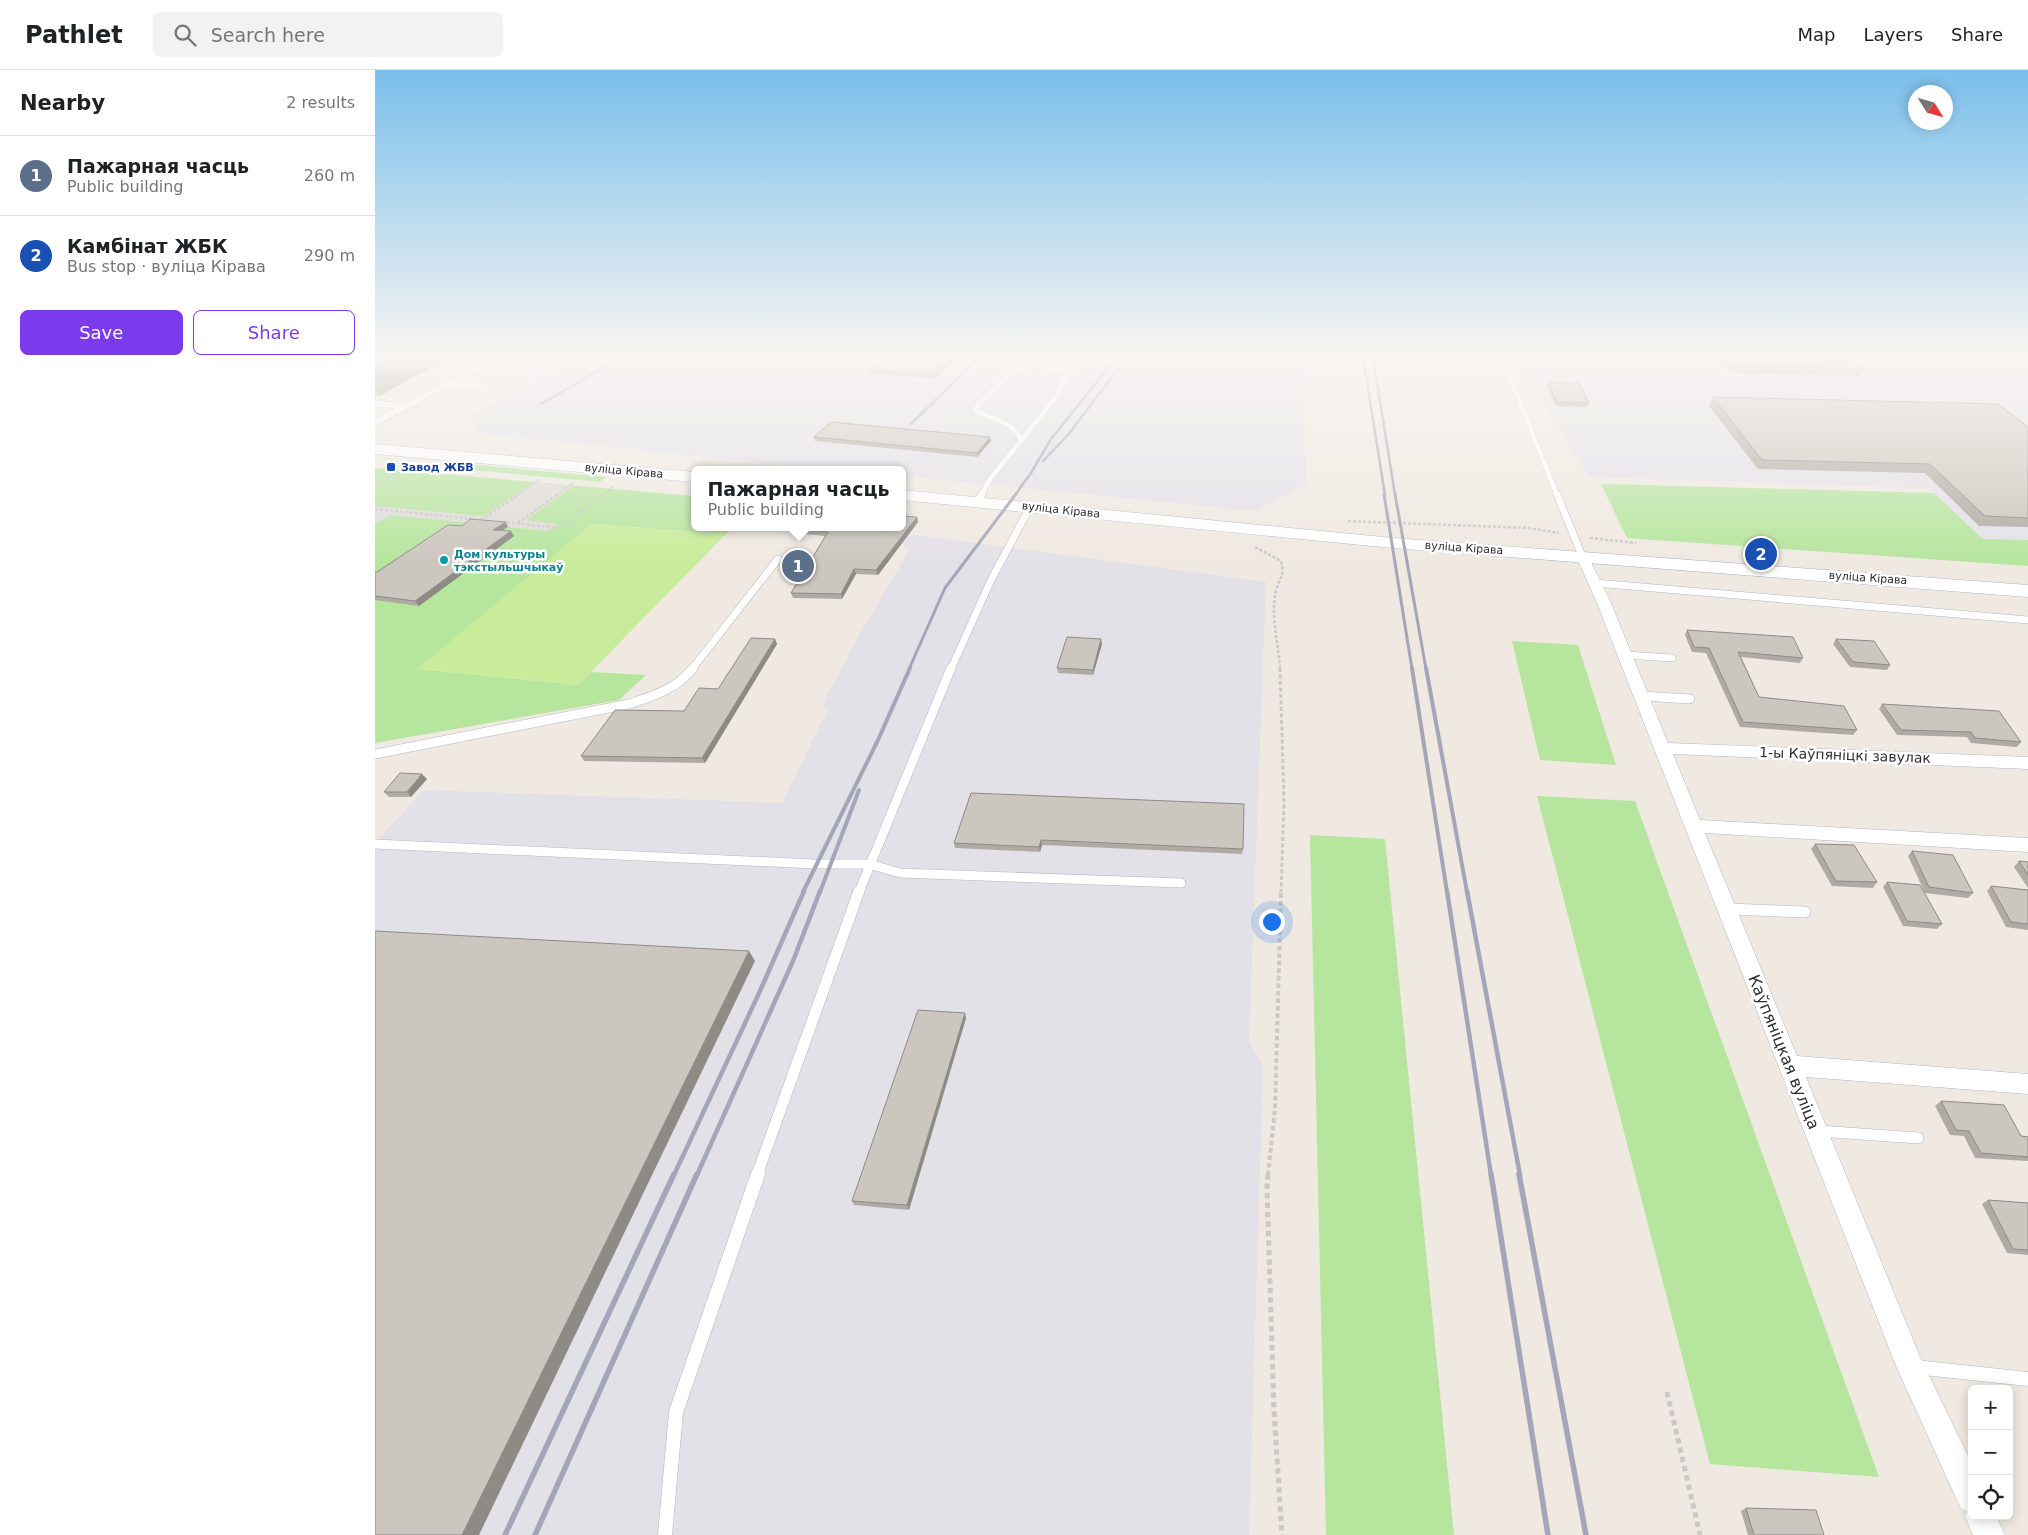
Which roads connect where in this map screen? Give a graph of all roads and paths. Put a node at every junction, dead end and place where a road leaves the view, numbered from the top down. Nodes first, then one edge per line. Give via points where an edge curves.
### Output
1 (1008, 425) edge
2 (1033, 425) edge
3 (1529, 425) edge
4 (1021, 440) junction
5 (375, 449) edge
6 (406, 466) dead end
7 (691, 477) edge
8 (542, 478) dead end
9 (576, 481) dead end
10 (616, 485) dead end
11 (375, 486) edge
12 (906, 495) edge
13 (977, 502) junction
14 (1030, 507) junction
15 (375, 509) edge
16 (481, 520) junction
17 (490, 521) edge
18 (499, 522) edge
19 (517, 524) junction
20 (1251, 545) dead end
21 (1582, 556) junction
22 (778, 559) dead end
23 (1595, 583) junction
24 (2028, 591) edge
25 (2028, 620) edge
26 (1625, 655) junction
27 (1672, 658) dead end
28 (1642, 696) junction
29 (1690, 699) dead end
30 (1662, 748) junction
31 (375, 754) edge
32 (2028, 763) edge
33 (1694, 826) junction
34 (375, 844) edge
35 (2028, 845) edge
36 (869, 864) junction
37 (1181, 883) dead end
38 (1727, 909) junction
39 (1805, 912) dead end
40 (1789, 1066) junction
41 (2028, 1084) edge
42 (1815, 1131) junction
43 (1918, 1138) dead end
44 (1910, 1366) junction
45 (2028, 1379) edge
46 (1667, 1392) dead end
47 (1968, 1489) edge
48 (1983, 1520) edge
49 (665, 1535) edge
50 (1283, 1535) edge
51 (1699, 1535) edge
52 (1989, 1535) edge

1 - 4 lane via 1015,428
2 - 4 lane
3 - 21 lane
4 - 13 lane via 990,479
5 - 7 main road, вуліца Кірава
6 - 11 path
8 - 16 path
9 - 19 path
10 - 19 path via 560,528
12 - 13 main road, вуліца Кірава
13 - 14 main road, вуліца Кірава
14 - 21 main road, вуліца Кірава via 1393,543
14 - 36 lane via 967,631
15 - 16 path
16 - 17 path
18 - 19 path
20 - 50 path via 1281,561 1284,572 1276,590 1275,604 1284,801 1275,1109 1267,1188 1274,1412
21 - 23 street, Каўпяніцкая вуліца
21 - 24 main road, вуліца Кірава
22 - 31 lane via 688,676 659,694 629,704
23 - 25 lane
23 - 26 street, Каўпяніцкая вуліца
26 - 27 lane
26 - 28 street, Каўпяніцкая вуліца
28 - 29 lane
28 - 30 street, Каўпяніцкая вуліца
30 - 32 street, 1-ы Каўпяніцкі завулак
30 - 33 street, Каўпяніцкая вуліца
33 - 35 street
33 - 38 street, Каўпяніцкая вуліца
34 - 36 lane
36 - 37 lane via 900,873
36 - 49 lane via 723,1270 676,1412
38 - 39 lane
38 - 40 street, Каўпяніцкая вуліца
40 - 41 street
40 - 42 street, Каўпяніцкая вуліца
42 - 43 lane
42 - 44 street, Каўпяніцкая вуліца
44 - 45 lane
44 - 47 street, Каўпяніцкая вуліца
46 - 51 path
48 - 52 street

